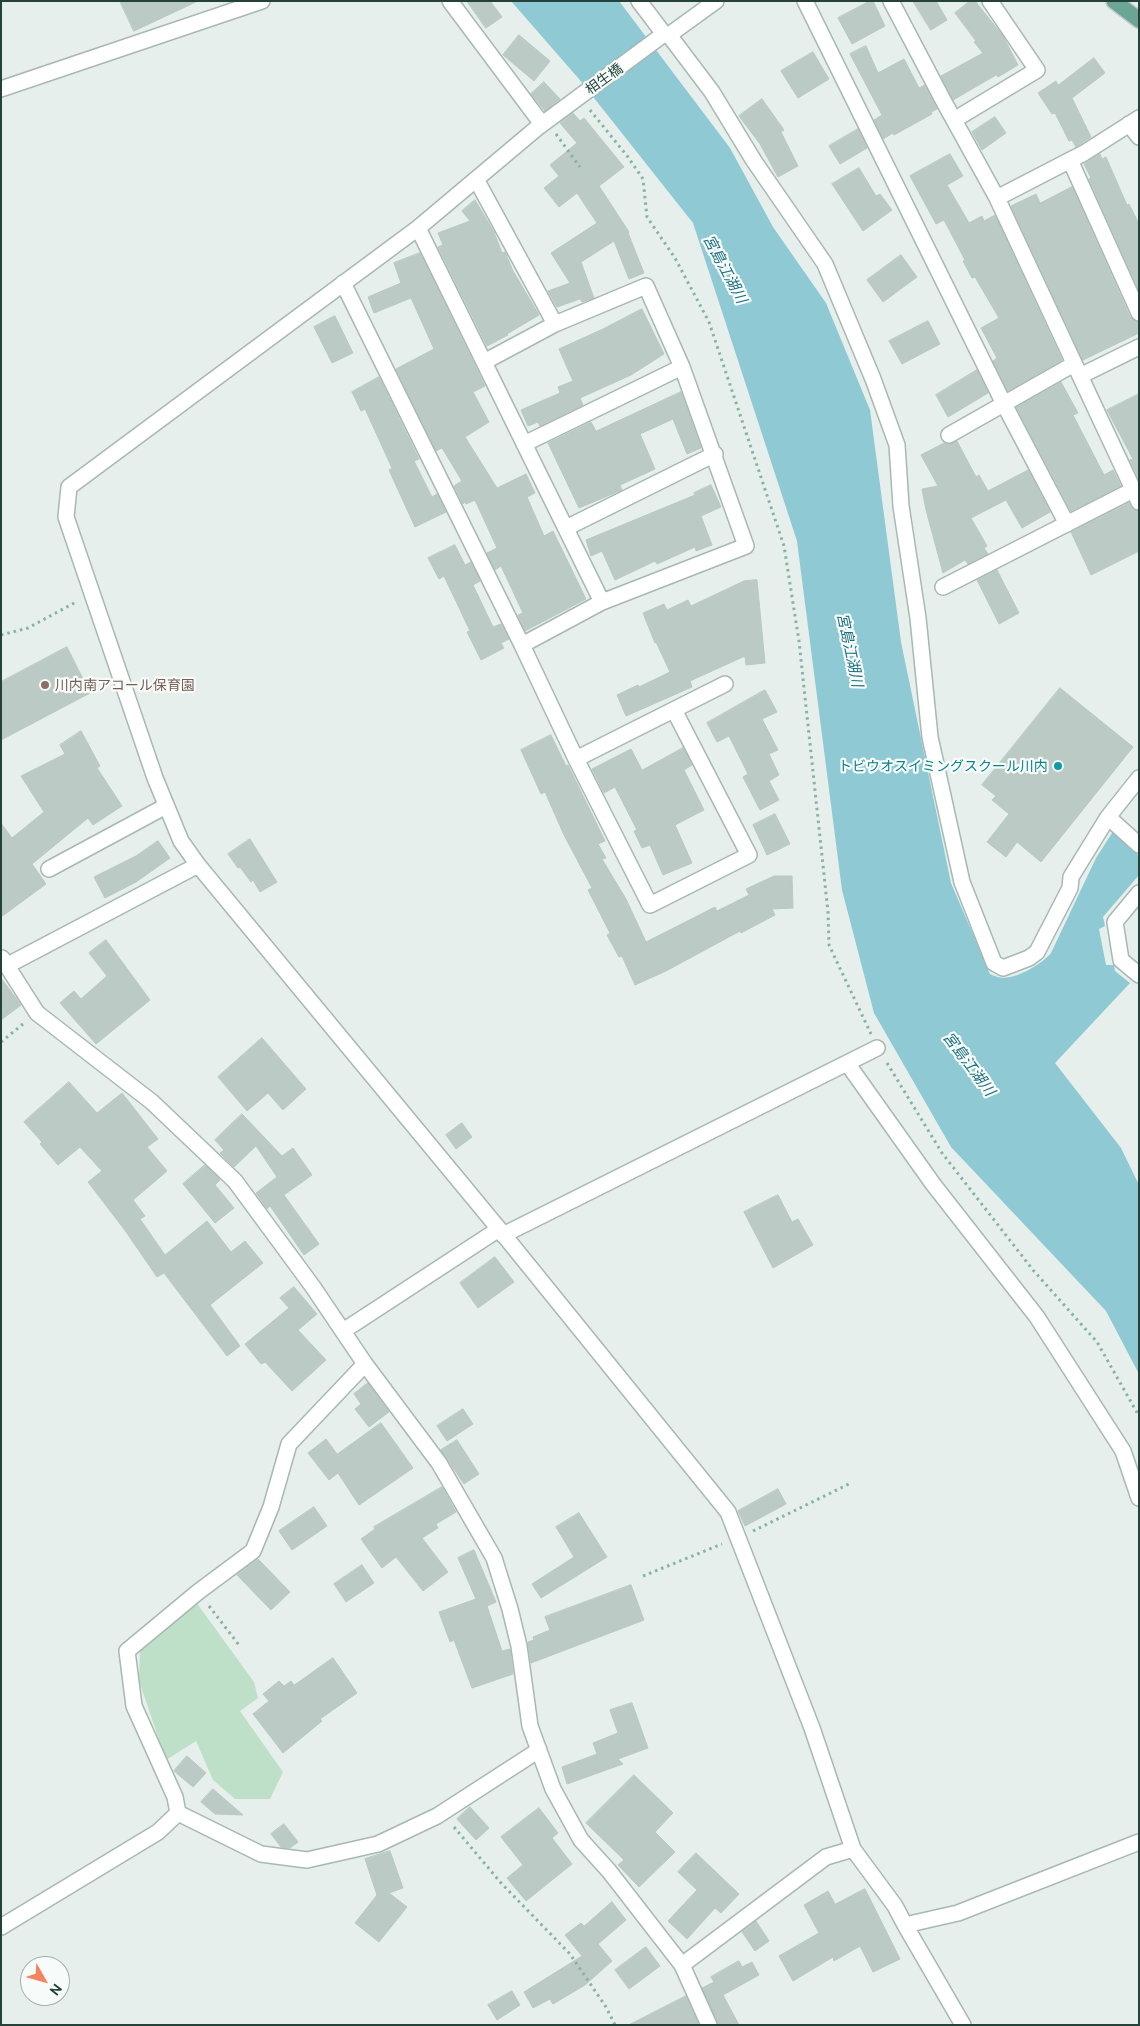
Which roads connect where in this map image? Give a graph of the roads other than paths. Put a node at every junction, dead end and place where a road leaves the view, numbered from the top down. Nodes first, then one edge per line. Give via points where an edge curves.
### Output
1 (262, 1) edge
2 (450, 1) edge
3 (639, 1) edge
4 (716, 1) edge
5 (805, 1) edge
6 (891, 1) edge
7 (990, 1) edge
8 (1114, 1) edge
9 (1139, 20) edge
10 (663, 37) junction
11 (1, 89) edge
12 (954, 120) junction
13 (548, 121) junction
14 (1134, 121) edge
15 (1139, 137) edge
16 (1070, 160) junction
17 (476, 179) junction
18 (997, 198) junction
19 (418, 228) junction
20 (343, 283) junction
21 (1139, 313) edge
22 (555, 324) junction
23 (1139, 347) edge
24 (484, 362) junction
25 (682, 368) junction
26 (1077, 370) junction
27 (1004, 404) junction
28 (948, 435) dead end
29 (524, 444) junction
30 (714, 454) junction
31 (1136, 496) edge
32 (1067, 524) junction
33 (566, 528) junction
34 (944, 587) dead end
35 (602, 602) junction
36 (522, 645) junction
37 (725, 684) dead end
38 (674, 710) junction
39 (576, 759) junction
40 (1139, 778) edge
41 (166, 806) junction
42 (1108, 817) junction
43 (1139, 845) edge
44 (198, 865) junction
45 (50, 869) dead end
46 (1139, 892) edge
47 (4, 961) edge
48 (1139, 975) edge
49 (877, 1048) road end
50 (847, 1062) junction
51 (501, 1232) junction
52 (343, 1331) junction
53 (365, 1364) junction
54 (1139, 1498) edge
55 (539, 1750) junction
56 (178, 1813) junction
57 (1139, 1842) edge
58 (853, 1849) junction
59 (905, 1925) junction
60 (1, 1927) edge
61 (682, 1965) junction
62 (709, 2025) edge
63 (964, 2025) edge

1 - 11 street
2 - 13 street
3 - 10 street
4 - 10 street, 相生橋
5 - 27 street
6 - 12 street
7 - 12 street via 1038,70
8 - 9 main road
10 - 13 street, 相生橋
10 - 42 street via 712,92 754,162 825,264 894,436 930,737 962,882 994,963 1003,968 1037,952 1070,888 1070,876
12 - 18 street
13 - 17 street, 相生橋
14 - 15 street
14 - 16 street
16 - 18 street
16 - 21 street
17 - 19 street, 相生橋
17 - 22 street
18 - 26 street
19 - 20 street, 相生橋
19 - 24 street
20 - 36 street
20 - 41 street, 相生橋 via 69,487 66,517
22 - 24 street
22 - 25 street via 646,286
23 - 26 street
24 - 29 street
25 - 29 street
25 - 30 street
26 - 27 street
26 - 31 street
27 - 28 street
27 - 32 street
29 - 33 street
30 - 33 street
30 - 35 street via 746,546
31 - 32 street
32 - 34 street
33 - 35 street
35 - 36 street
36 - 39 street
37 - 38 street
38 - 39 street
38 - 39 street via 749,855 650,905
40 - 42 street
41 - 44 street, 相生橋 via 181,841
41 - 45 street
42 - 43 street
44 - 47 street
44 - 51 street, 相生橋
46 - 48 street via 1115,922 1121,960
47 - 52 street via 37,1013 152,1102 234,1181
49 - 50 street
50 - 51 street
50 - 54 street via 933,1184 1037,1317 1123,1451
51 - 52 street
51 - 58 street, 相生橋 via 728,1512 812,1728
52 - 53 street
53 - 55 street via 440,1463 494,1558 519,1646 530,1726
53 - 56 street via 289,1444 271,1507 253,1551 127,1651 134,1706 175,1797
55 - 56 street via 442,1813 378,1844 307,1860 261,1854
55 - 61 street via 553,1789 581,1840
56 - 60 street via 158,1832
57 - 59 street via 958,1913
58 - 59 street, 相生橋
58 - 61 street via 826,1857
59 - 63 street, 相生橋
61 - 62 street

